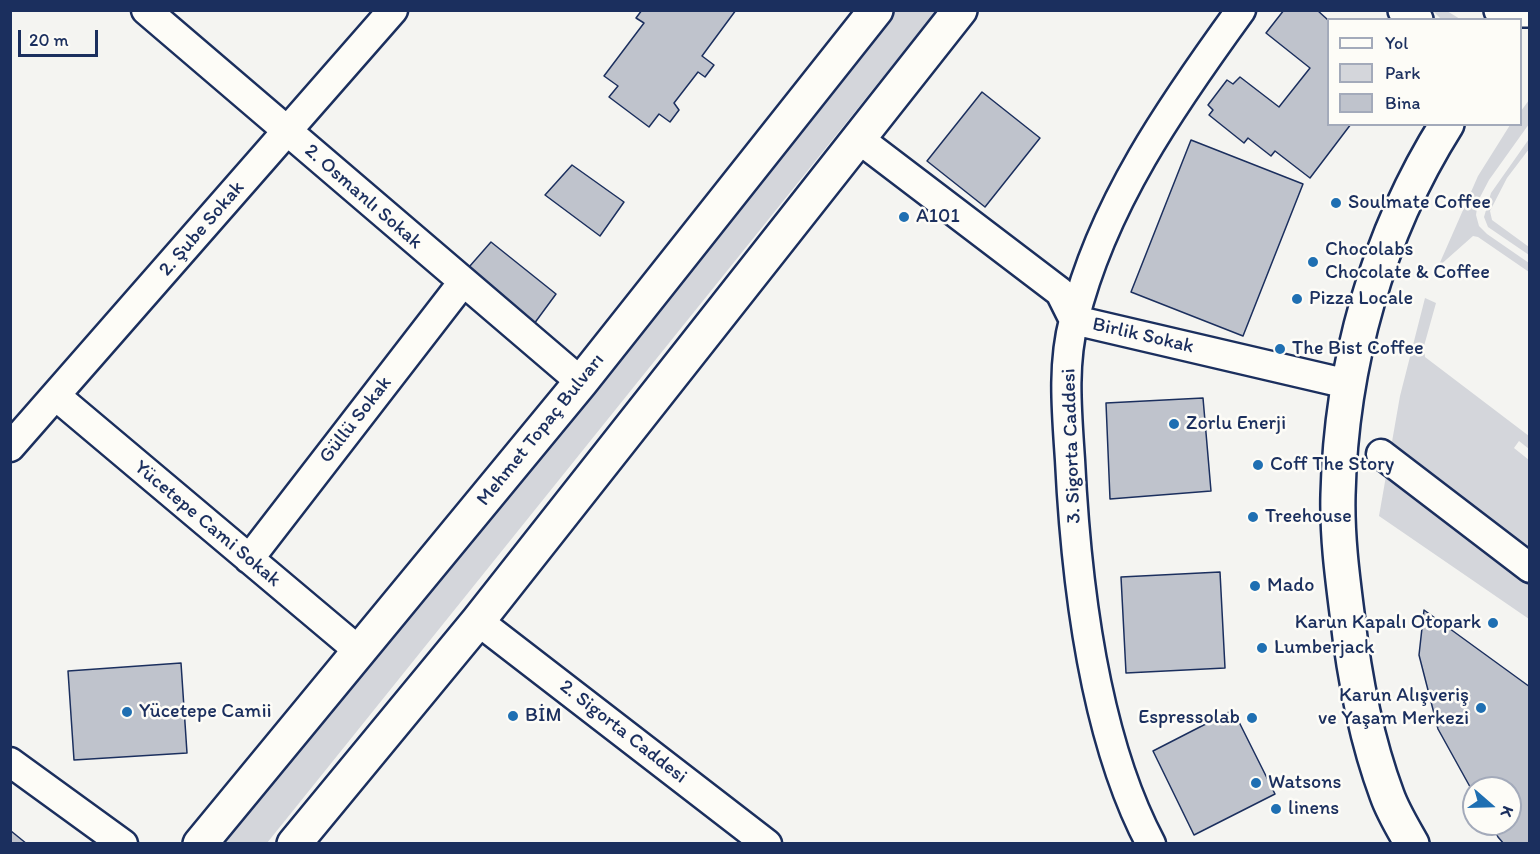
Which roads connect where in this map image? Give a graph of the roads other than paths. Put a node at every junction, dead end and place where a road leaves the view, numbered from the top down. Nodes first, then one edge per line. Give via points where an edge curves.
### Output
1 (146, 10) edge
2 (393, 10) edge
3 (876, 10) edge
4 (960, 10) edge
5 (1241, 10) edge
6 (1501, 10) edge
7 (1529, 10) edge
8 (1446, 126) edge
9 (287, 131) junction
10 (859, 139) junction
11 (463, 282) junction
12 (1074, 320) junction
13 (581, 382) junction
14 (1348, 384) junction
15 (56, 396) junction
16 (10, 447) edge
17 (1381, 454) dead end
18 (249, 559) junction
19 (1530, 568) edge
20 (478, 621) junction
21 (359, 651) junction
22 (10, 762) edge
23 (123, 843) edge
24 (200, 843) edge
25 (294, 843) edge
26 (767, 843) edge
27 (1151, 843) edge
28 (1412, 843) edge

1 - 9 street, 2. Osmanlı Sokak
2 - 9 street, 2. Şube Sokak
3 - 13 main road, Mehmet Topaç Bulvarı
4 - 10 main road
5 - 12 street, 3. Sigorta Caddesi via 1173,104 1132,176 1099,245
6 - 7 main road
8 - 14 main road via 1406,200 1380,261 1361,322
9 - 11 street, 2. Osmanlı Sokak
9 - 15 street, 2. Şube Sokak
10 - 12 street, Birlik Sokak via 1060,292
10 - 20 main road
11 - 13 street, 2. Osmanlı Sokak
11 - 18 street, Güllü Sokak
12 - 14 street, Birlik Sokak
12 - 27 street, 3. Sigorta Caddesi via 1068,354 1067,408 1078,561 1090,646 1118,768
13 - 21 main road, Mehmet Topaç Bulvarı
14 - 28 main road via 1338,497 1339,549 1349,633 1361,713 1387,797
15 - 16 street, 2. Şube Sokak
15 - 18 street, Yücetepe Cami Sokak
17 - 19 street
18 - 21 street, Yücetepe Cami Sokak
20 - 25 main road
20 - 26 street, 2. Sigorta Caddesi
21 - 24 main road, Mehmet Topaç Bulvarı
22 - 23 street

